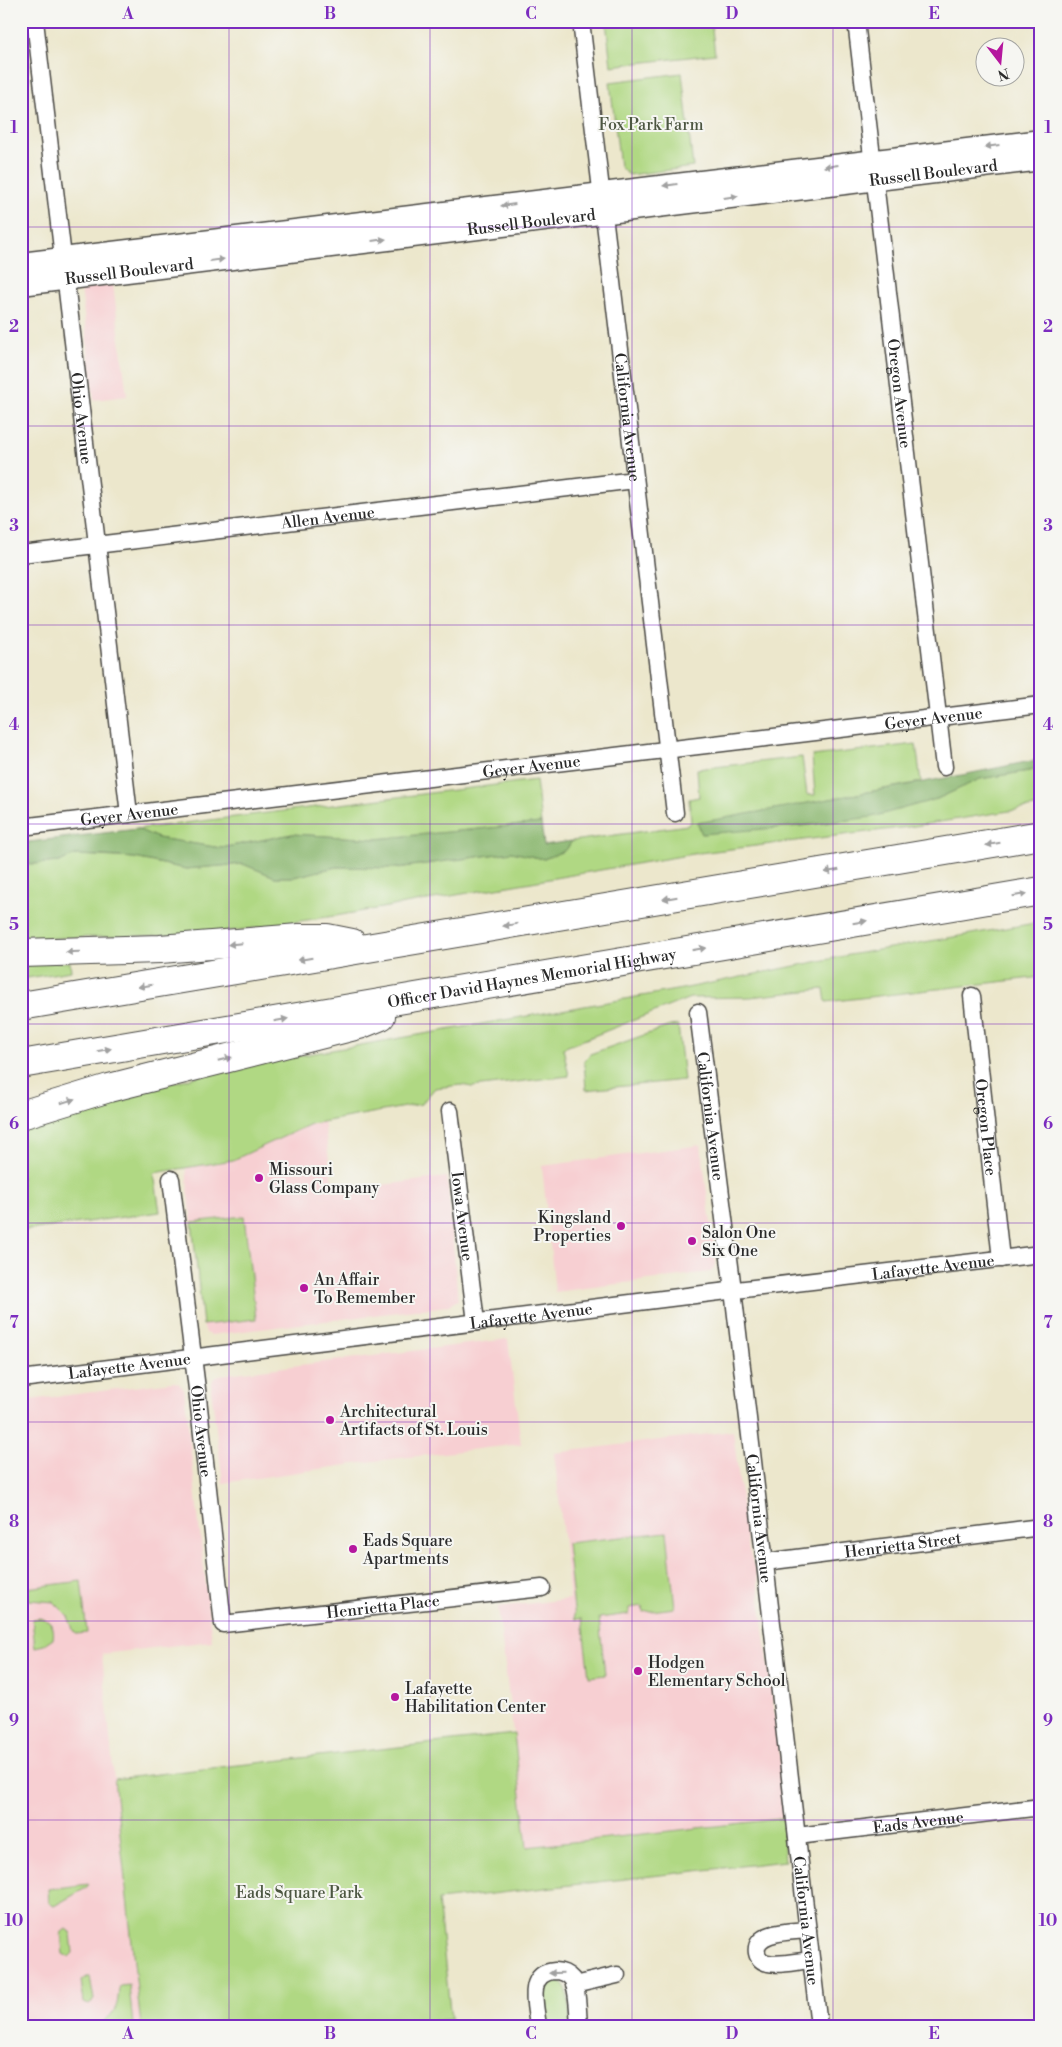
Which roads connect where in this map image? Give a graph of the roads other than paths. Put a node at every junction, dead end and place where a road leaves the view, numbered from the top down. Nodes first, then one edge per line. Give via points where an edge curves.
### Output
1 (35, 21) edge
2 (581, 21) edge
3 (856, 21) edge
4 (1041, 141) edge
5 (1041, 159) edge
6 (874, 170) junction
7 (602, 203) junction
8 (21, 264) edge
9 (64, 269) junction
10 (21, 284) edge
11 (635, 480) junction
12 (97, 545) junction
13 (21, 554) edge
14 (1041, 705) edge
15 (938, 717) junction
16 (668, 750) junction
17 (944, 767) dead end
18 (675, 813) dead end
19 (129, 814) junction
20 (21, 827) edge
21 (1041, 835) edge
22 (1041, 891) edge
23 (370, 948) junction
24 (21, 953) edge
25 (446, 992) junction
26 (972, 996) dead end
27 (21, 1006) edge
28 (698, 1012) dead end
29 (21, 1064) edge
30 (450, 1110) dead end
31 (21, 1115) edge
32 (171, 1179) dead end
33 (1041, 1254) edge
34 (1001, 1259) junction
35 (733, 1290) junction
36 (476, 1322) junction
37 (193, 1358) junction
38 (21, 1380) edge
39 (1041, 1526) edge
40 (765, 1562) junction
41 (542, 1588) dead end
42 (223, 1624) joint
43 (1041, 1807) edge
44 (797, 1836) junction
45 (808, 1930) junction
46 (811, 1960) junction
47 (617, 1975) dead end
48 (574, 1986) junction
49 (538, 2026) edge
50 (579, 2026) edge
51 (819, 2026) edge

1 - 9 street, Ohio Avenue
2 - 7 street, California Avenue
3 - 6 street, Oregon Avenue
4 -> 6 main road, Russell Boulevard
5 - 6 main road, Russell Boulevard
6 - 7 main road, Russell Boulevard
6 - 15 street, Oregon Avenue
7 - 9 main road, Russell Boulevard
7 - 11 street, California Avenue
8 - 9 main road, Russell Boulevard
9 - 10 main road, Russell Boulevard
9 - 12 street, Ohio Avenue
11 - 12 street, Allen Avenue
11 - 16 street, California Avenue
12 - 13 street, Allen Avenue
12 - 19 street, Ohio Avenue
14 - 15 street, Geyer Avenue
15 - 16 street, Geyer Avenue
15 - 17 street, Oregon Avenue
16 - 18 street, California Avenue
16 - 19 street, Geyer Avenue
19 - 20 street, Geyer Avenue
21 -> 23 highway
25 -> 22 highway, Officer David Haynes Memorial Highway
23 -> 24 highway via 328,938 299,938 160,949
23 -> 27 highway
29 -> 25 highway, Officer David Haynes Memorial Highway
31 -> 25 highway via 108,1088 359,1025
26 - 34 street, Oregon Place
28 - 35 street, California Avenue
30 - 36 street, Iowa Avenue
32 - 37 street, Ohio Avenue
33 - 34 street, Lafayette Avenue
34 - 35 street, Lafayette Avenue
35 - 36 street, Lafayette Avenue
35 - 40 street, California Avenue
36 - 37 street, Lafayette Avenue
37 - 38 street, Lafayette Avenue
37 - 42 street, Ohio Avenue
39 - 40 street, Henrietta Street
40 - 44 street, California Avenue
41 - 42 street, Henrietta Place
43 - 44 street, Eads Avenue
44 - 45 street, California Avenue
45 - 46 street, California Avenue
45 - 46 street via 763,1936 757,1951 759,1958 772,1964
46 - 51 street, California Avenue
47 - 48 street
48 -> 49 street via 565,1973 555,1971 536,1981
48 - 50 street

